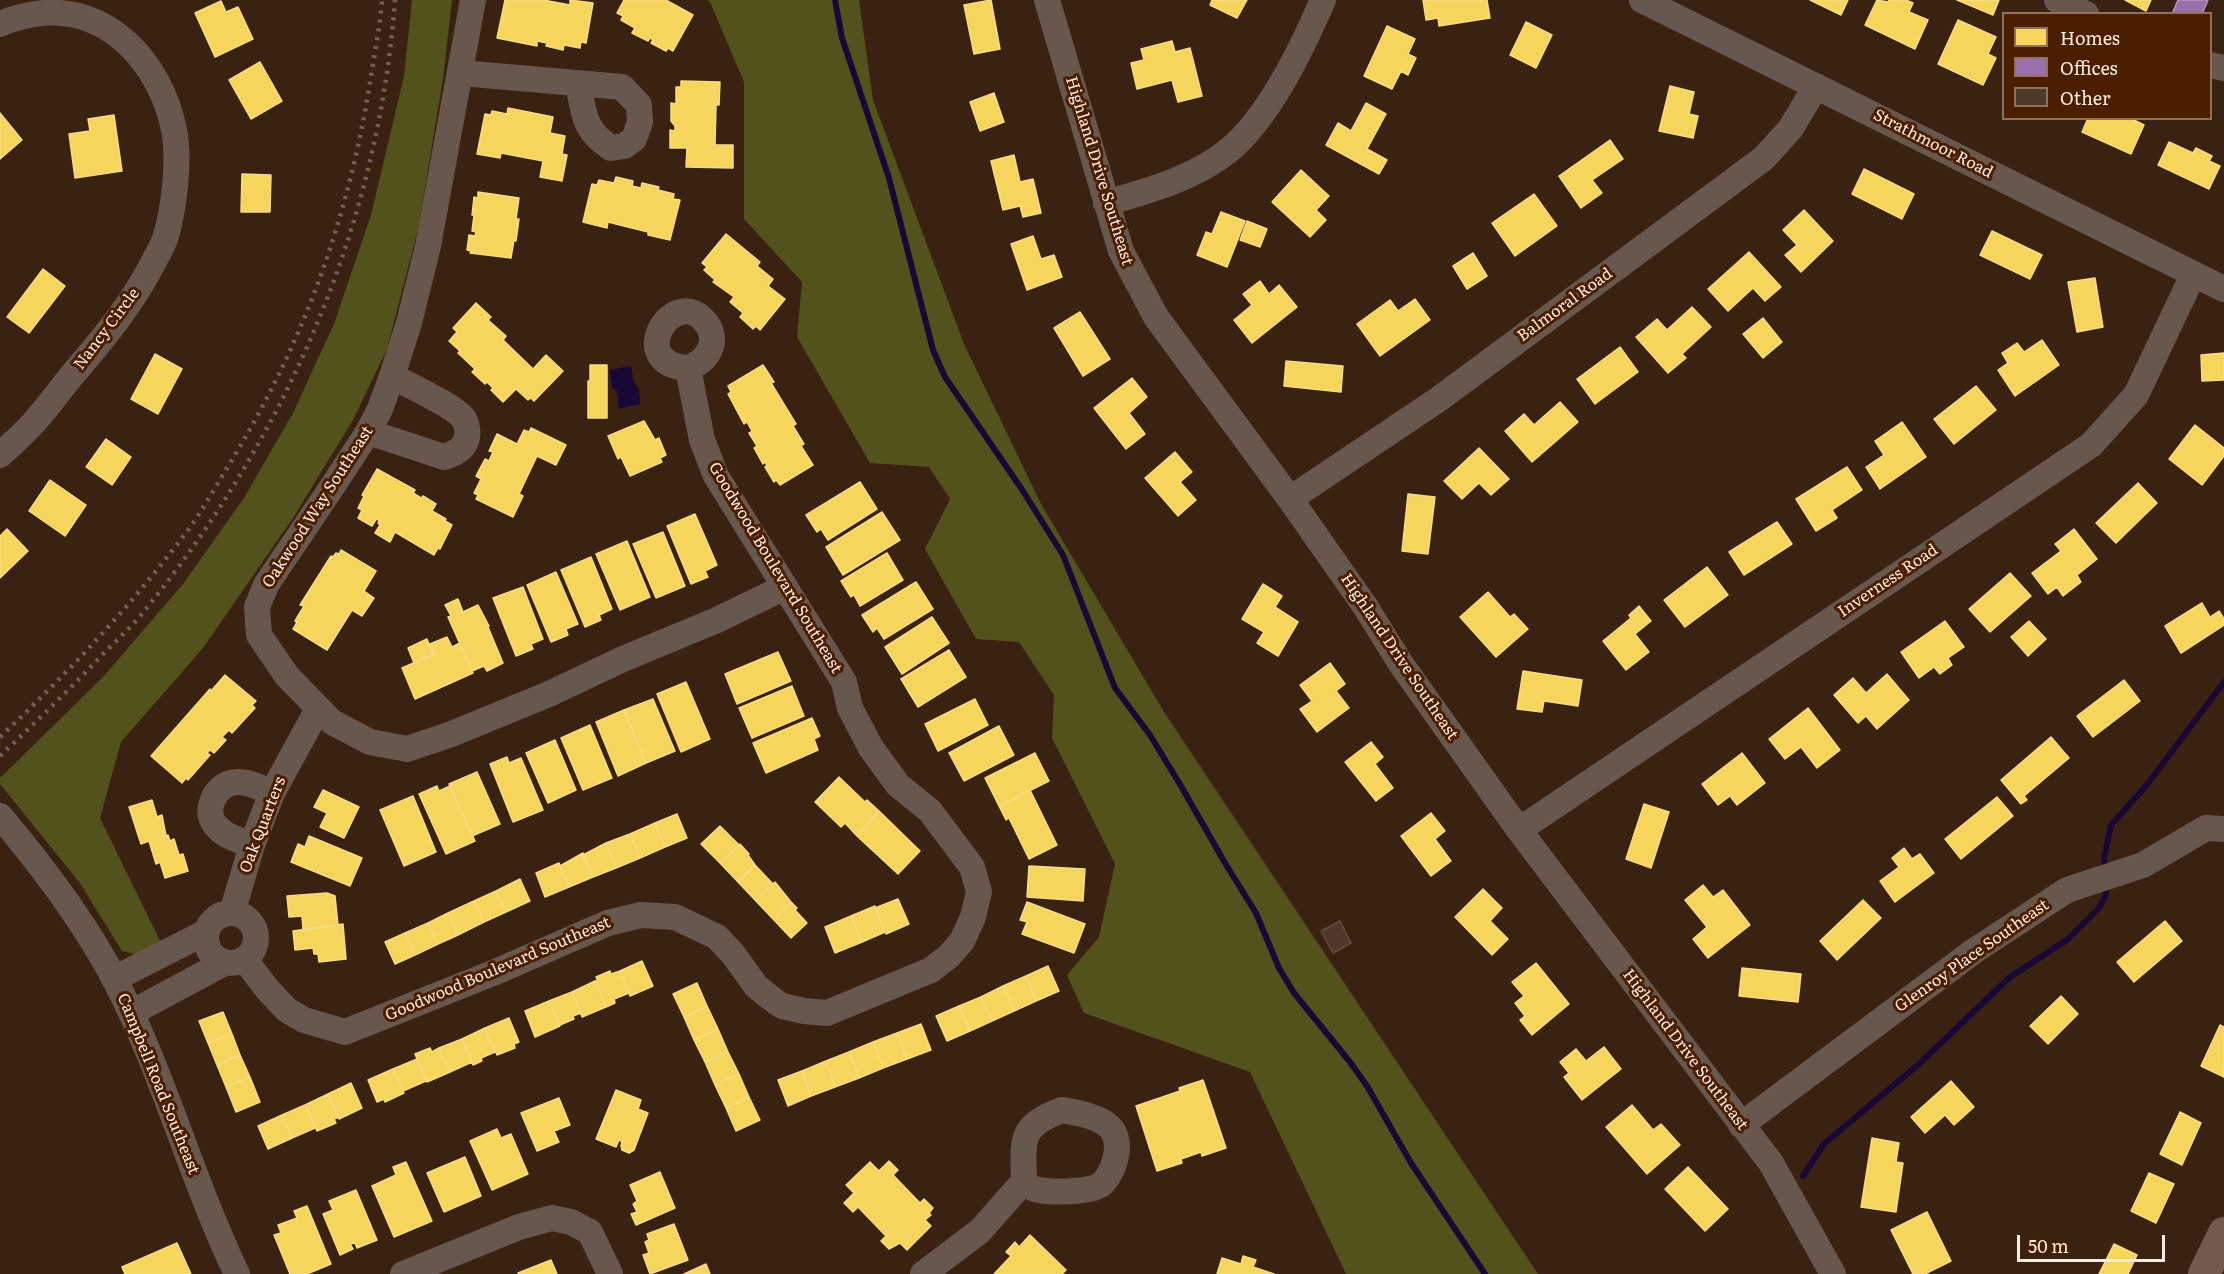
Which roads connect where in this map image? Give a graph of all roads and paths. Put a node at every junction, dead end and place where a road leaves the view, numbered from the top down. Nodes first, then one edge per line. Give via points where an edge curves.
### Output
1 (473, 0) edge
2 (1047, 0) edge
3 (1323, 0) edge
4 (1642, 0) edge
5 (0, 24) edge
6 (461, 73) junction
7 (578, 82) dead end
8 (1816, 86) junction
9 (1106, 203) junction
10 (2193, 275) junction
11 (2224, 289) edge
12 (688, 368) dead end
13 (392, 376) junction
14 (368, 432) junction
15 (0, 455) edge
16 (1290, 499) junction
17 (785, 587) junction
18 (318, 709) junction
19 (272, 793) junction
20 (0, 816) edge
21 (2224, 829) edge
22 (1519, 830) junction
23 (252, 845) junction
24 (232, 913) junction
25 (206, 932) junction
26 (235, 961) junction
27 (114, 979) junction
28 (130, 1013) junction
29 (1741, 1125) junction
30 (1024, 1181) dead end
31 (2224, 1233) edge
32 (237, 1274) edge
33 (403, 1274) edge
34 (610, 1274) edge
35 (923, 1274) edge
36 (1833, 1274) edge
37 (2204, 1274) edge

1 - 6 street, Oakwood Way Southeast
2 - 9 street, Highland Drive Southeast
3 - 9 street via 1264,113 1228,151 1171,182
4 - 8 street, Strathmoor Road
5 - 15 street, Nancy Circle via 50,12 84,17 112,30 128,43 164,98 174,131 176,171 165,239 130,303 36,421
6 - 7 street
6 - 13 street, Oakwood Way Southeast via 428,246
8 - 10 street, Strathmoor Road
8 - 16 street, Balmoral Road via 1791,128 1764,158 1439,399
9 - 16 street, Highland Drive Southeast via 1126,262 1156,317
10 - 11 street, Strathmoor Road
10 - 22 street, Inverness Road via 2136,395 2091,445
12 - 17 street, Goodwood Boulevard Southeast via 702,440 716,476
13 - 14 street, Oakwood Way Southeast
13 - 14 street via 463,417 468,429 466,441 456,453 444,457
14 - 18 street, Oakwood Way Southeast via 266,585 256,607 259,635 287,676
16 - 22 street, Highland Drive Southeast
17 - 18 street, Oakwood Way Southeast via 549,694 407,749 370,742 332,722
17 - 26 street, Goodwood Boulevard Southeast via 844,682 850,708 871,748 898,785 930,810 972,867 979,892 973,917 962,940 931,970 827,1013 804,1011 782,1006 756,986 717,937 675,917 641,915 608,923 345,1032 304,1020 287,1010
18 - 19 street, Oak Quarters
19 - 23 street, Oak Quarters
19 - 23 street via 235,782 225,784 213,800 210,810 218,828
20 - 27 street, Campbell Road Southeast via 40,863
21 - 29 street, Glenroy Place Southeast via 2206,828 2143,865 2067,890 1974,951
22 - 29 street, Highland Drive Southeast
23 - 24 street, Oak Quarters
24 - 25 street via 216,918
24 - 26 street via 241,915 254,927 256,936 256,945
25 - 26 street via 210,954
25 - 27 street
26 - 28 street
27 - 28 street, Campbell Road Southeast
28 - 32 street, Campbell Road Southeast
29 - 36 street, Highland Drive Southeast via 1771,1163
30 - 35 street via 980,1231
31 - 37 main road
33 - 34 street via 519,1227 575,1213 590,1232

